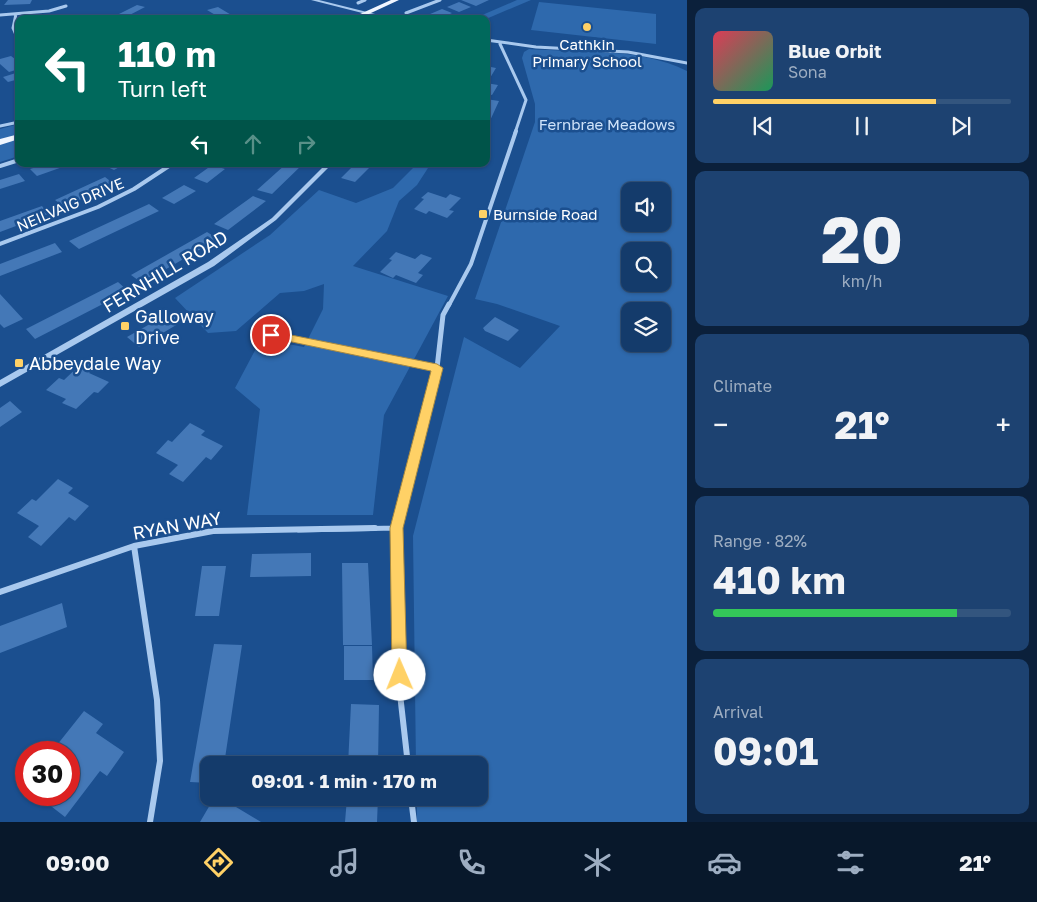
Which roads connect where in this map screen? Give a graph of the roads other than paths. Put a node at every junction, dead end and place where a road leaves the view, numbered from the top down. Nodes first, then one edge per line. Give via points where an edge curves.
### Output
1 (313, 0) edge
2 (365, 0) edge
3 (396, 0) edge
4 (440, 0) edge
5 (358, 3) dead end
6 (66, 6) dead end
7 (364, 12) junction
8 (406, 13) dead end
9 (16, 14) joint
10 (0, 15) edge
11 (359, 15) edge
12 (376, 15) edge
13 (15, 18) edge
14 (15, 36) edge
15 (490, 41) edge
16 (500, 44) junction
17 (687, 63) edge
18 (15, 123) edge
19 (0, 126) edge
20 (15, 137) edge
21 (0, 142) edge
22 (15, 161) edge
23 (0, 166) edge
24 (167, 167) edge
25 (326, 167) edge
26 (0, 244) edge
27 (271, 335) dead end
28 (437, 368) junction
29 (0, 384) edge
30 (396, 528) junction
31 (134, 546) junction
32 (0, 592) edge
33 (407, 756) edge
34 (413, 806) edge
35 (150, 822) edge
36 (414, 822) edge

1 - 7 street
2 - 5 street
3 - 7 main road
4 - 8 street
6 - 9 street
7 - 11 main road
7 - 12 street
9 - 10 street
13 - 14 street via 12,28
15 - 16 street
16 - 17 street via 620,50
16 - 28 street via 526,100 471,264 444,315
18 - 19 street
20 - 21 main road
22 - 23 street
24 - 26 street, NEILVAIG DRIVE via 98,207
25 - 29 street, FERNHILL ROAD via 274,219 211,264
27 - 28 street
28 - 30 street
30 - 31 street, RYAN WAY via 213,531
30 - 33 street via 400,694
31 - 32 street, RYAN WAY
31 - 35 street via 157,709 160,760
34 - 36 street

